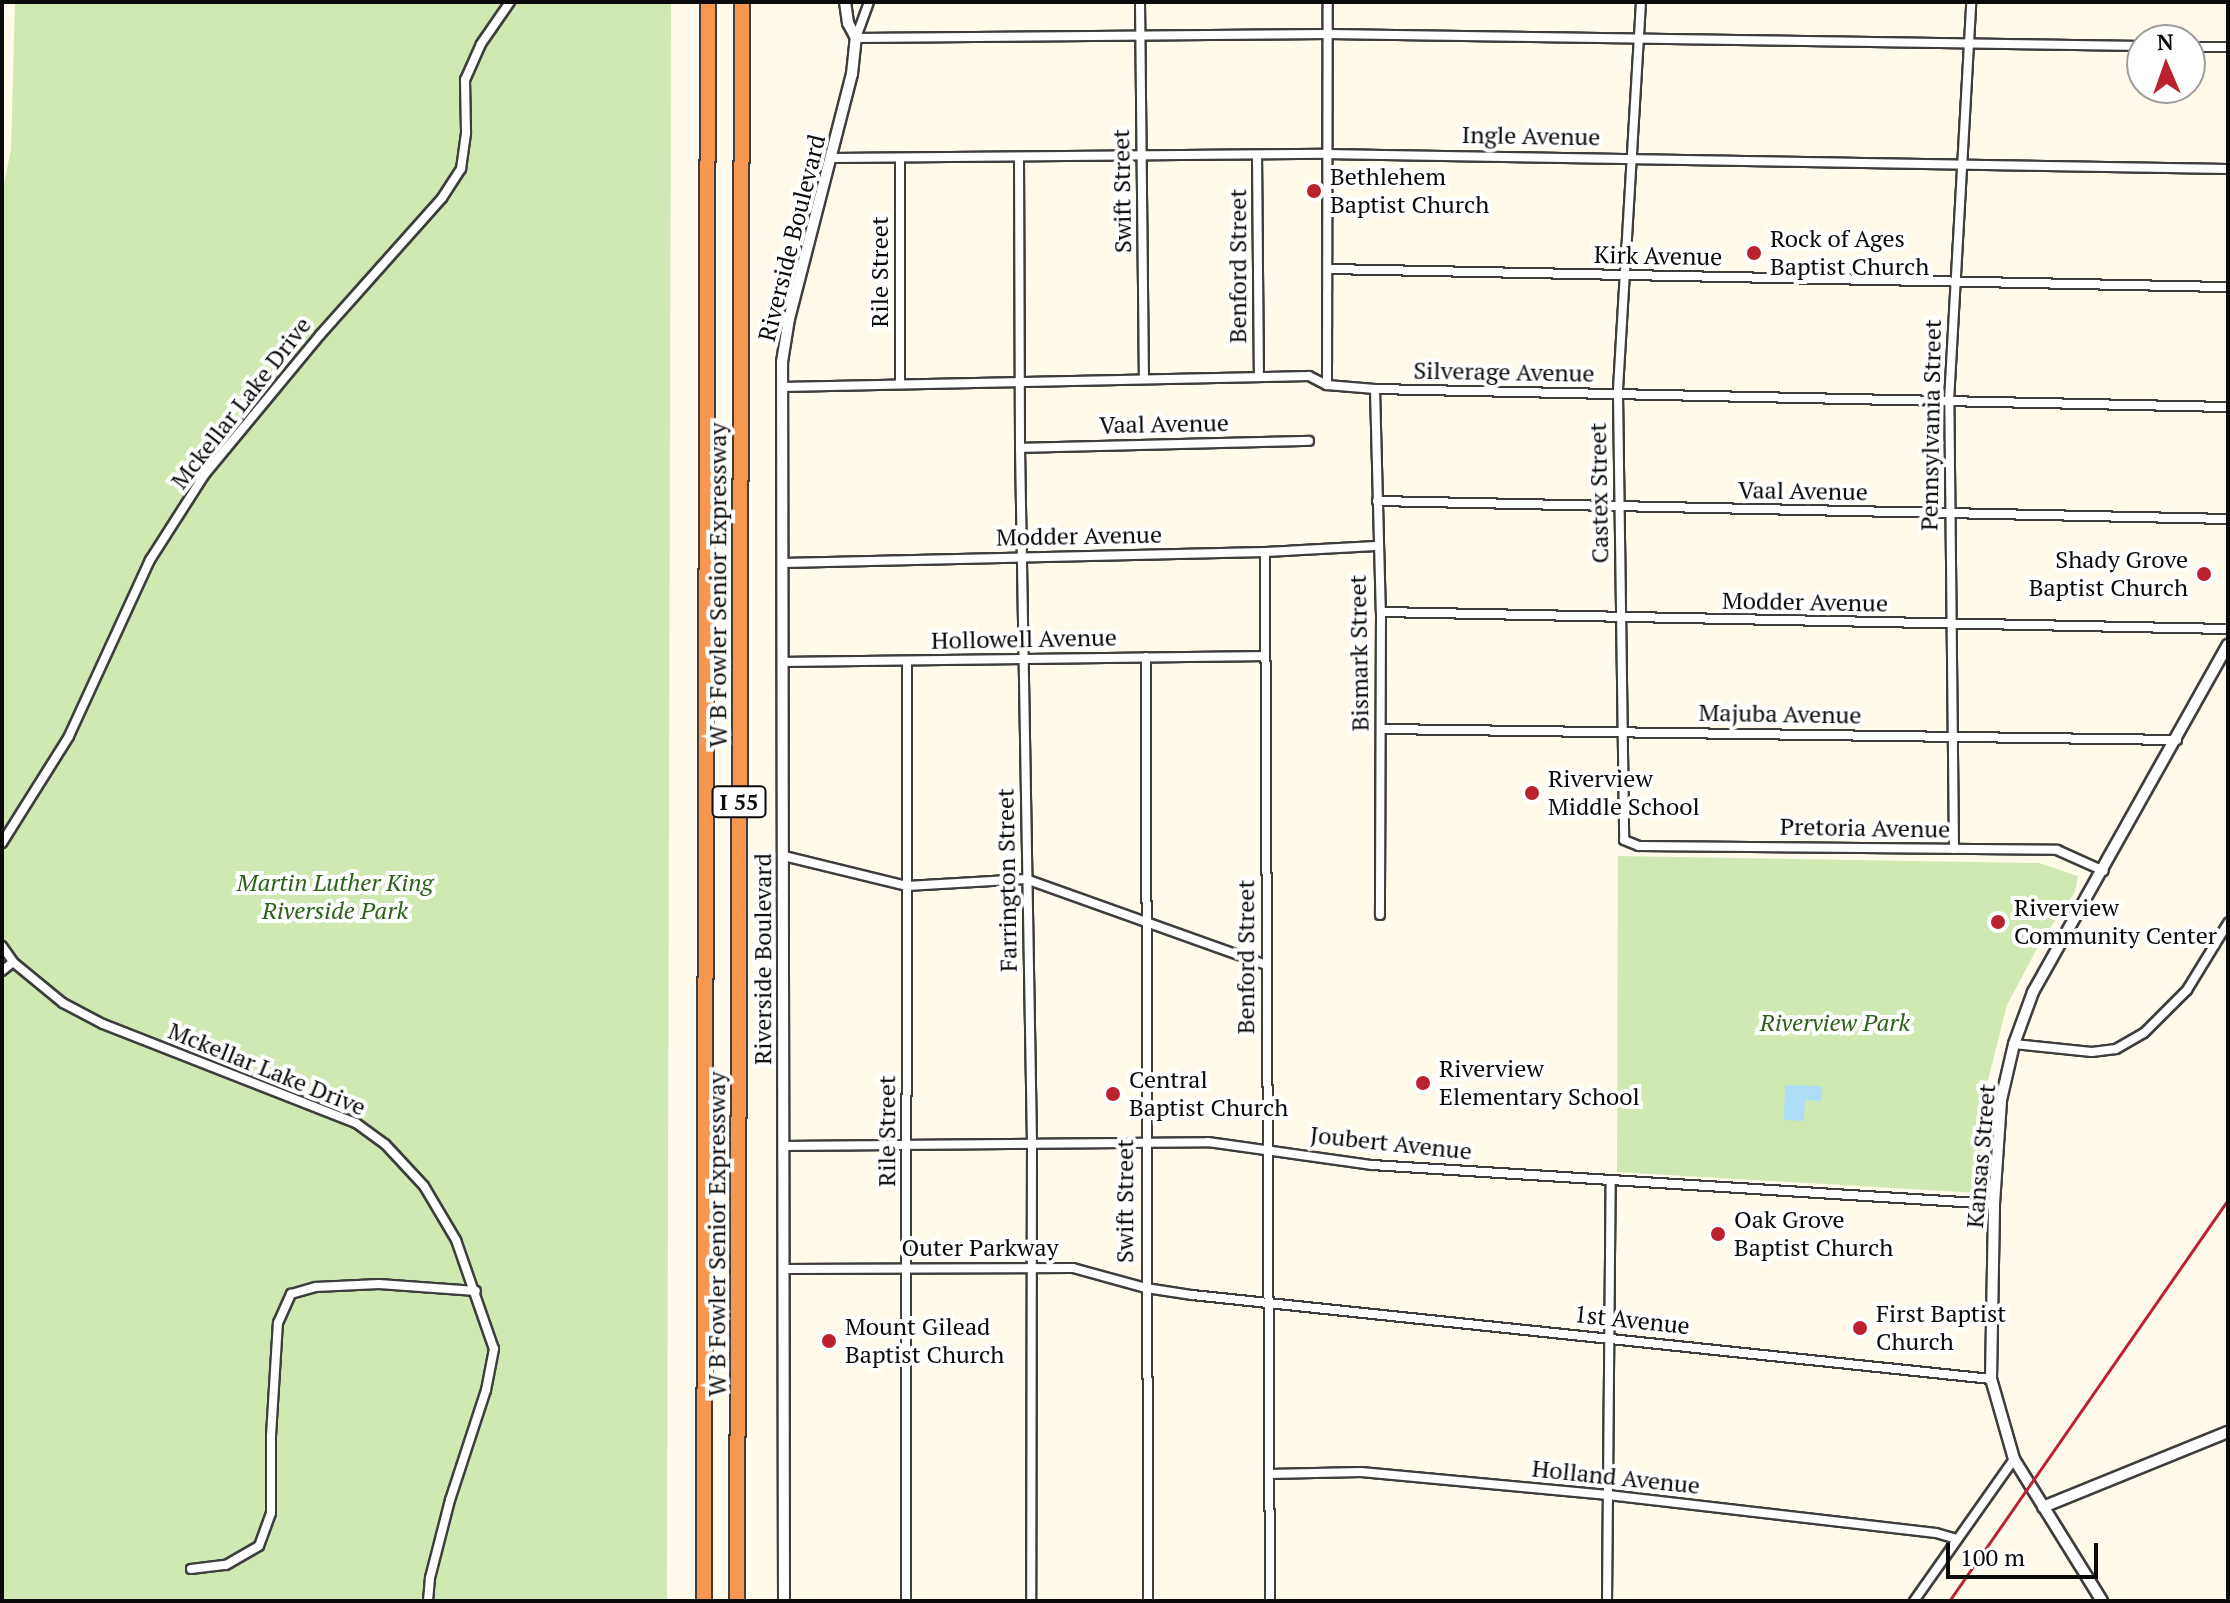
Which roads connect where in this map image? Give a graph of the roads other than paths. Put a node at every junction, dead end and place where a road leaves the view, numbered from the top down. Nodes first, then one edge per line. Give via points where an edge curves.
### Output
1 (510, 2) edge
2 (708, 2) edge
3 (742, 2) edge
4 (845, 2) edge
5 (869, 2) edge
6 (1140, 2) edge
7 (1328, 2) edge
8 (1641, 2) edge
9 (1971, 2) edge
10 (1328, 34) junction
11 (1139, 36) junction
12 (856, 38) junction
13 (1639, 38) junction
14 (1969, 44) junction
15 (2126, 46) edge
16 (2206, 47) edge
17 (2228, 47) edge
18 (1327, 154) junction
19 (1257, 155) junction
20 (1142, 156) junction
21 (1019, 157) junction
22 (833, 158) junction
23 (1631, 158) junction
24 (900, 159) junction
25 (1961, 163) junction
26 (2228, 169) edge
27 (1328, 269) junction
28 (1623, 276) junction
29 (1954, 281) junction
30 (2228, 287) edge
31 (1259, 377) junction
32 (1144, 379) junction
33 (1019, 382) junction
34 (900, 384) junction
35 (1327, 385) junction
36 (782, 387) junction
37 (1375, 389) junction
38 (1618, 394) junction
39 (1949, 401) junction
40 (2228, 407) edge
41 (1309, 441) dead end
42 (1020, 448) junction
43 (1377, 501) junction
44 (1618, 508) junction
45 (1949, 514) junction
46 (2228, 519) edge
47 (1376, 546) junction
48 (1265, 552) junction
49 (1021, 557) junction
50 (783, 563) junction
51 (1381, 612) junction
52 (1620, 619) junction
53 (1950, 625) junction
54 (2228, 629) edge
55 (2228, 645) edge
56 (1265, 656) junction
57 (1146, 657) junction
58 (1024, 659) junction
59 (907, 661) junction
60 (784, 662) junction
61 (1381, 729) junction
62 (1621, 731) junction
63 (1952, 737) junction
64 (2177, 740) junction
65 (1624, 840) joint
66 (2, 843) edge
67 (1954, 849) junction
68 (784, 856) junction
69 (2104, 871) junction
70 (1026, 879) junction
71 (907, 886) junction
72 (1380, 915) dead end
73 (1145, 921) junction
74 (2228, 923) edge
75 (2, 946) edge
76 (13, 962) junction
77 (1266, 965) junction
78 (2, 971) edge
79 (2014, 1044) junction
80 (1145, 1141) junction
81 (1032, 1142) junction
82 (907, 1144) junction
83 (783, 1146) junction
84 (1266, 1150) junction
85 (1611, 1180) junction
86 (1994, 1204) junction
87 (1030, 1265) junction
88 (907, 1268) junction
89 (784, 1269) junction
90 (1146, 1288) junction
91 (476, 1291) junction
92 (1269, 1303) junction
93 (1609, 1337) junction
94 (1991, 1379) junction
95 (2228, 1432) edge
96 (2014, 1459) junction
97 (1269, 1474) junction
98 (1608, 1495) junction
99 (2043, 1507) junction
100 (1957, 1539) junction
101 (191, 1569) dead end
102 (428, 1601) edge
103 (704, 1601) edge
104 (737, 1601) edge
105 (784, 1601) edge
106 (906, 1601) edge
107 (1031, 1601) edge
108 (1148, 1601) edge
109 (1270, 1601) edge
110 (1607, 1601) edge
111 (1914, 1601) edge
112 (2102, 1601) edge

1 - 66 street, Mckellar Lake Drive via 481,44 465,80 461,169 442,198 205,474 150,560 69,736
2 - 103 highway, W B Fowler Senior Expressway / I 55
3 - 104 highway, W B Fowler Senior Expressway / I 55
4 - 12 street, Riverside Boulevard
5 - 12 street, Riverside Boulevard
6 - 11 street, Swift Street
7 - 10 street
8 - 13 street, Castex Street
9 - 14 street, Pennsylvania Street
10 - 11 street
10 - 13 street
10 - 18 street
11 - 12 street
11 - 20 street, Swift Street
12 - 22 street, Riverside Boulevard
13 - 14 street
13 - 23 street, Castex Street
14 - 15 street
14 - 25 street, Pennsylvania Street
16 - 17 street
18 - 19 street, Ingle Avenue
18 - 23 street, Ingle Avenue
18 - 27 street
19 - 20 street, Ingle Avenue
19 - 31 street, Benford Street
20 - 21 street, Ingle Avenue
20 - 32 street, Swift Street
21 - 24 street, Ingle Avenue
21 - 33 street, Farrington Street
22 - 24 street, Ingle Avenue
22 - 36 street, Riverside Boulevard via 786,333
23 - 25 street, Ingle Avenue
23 - 28 street, Castex Street
24 - 34 street, Rile Street
25 - 26 street, Ingle Avenue
25 - 29 street, Pennsylvania Street
27 - 28 street, Kirk Avenue
27 - 35 street
28 - 29 street, Kirk Avenue
28 - 38 street, Castex Street
29 - 30 street, Kirk Avenue
29 - 39 street, Pennsylvania Street
31 - 32 street, Silverage Avenue
31 - 35 street, Silverage Avenue via 1309,376
32 - 33 street, Silverage Avenue
33 - 34 street, Silverage Avenue
33 - 42 street, Farrington Street
34 - 36 street, Silverage Avenue
35 - 37 street, Silverage Avenue
36 - 50 street, Riverside Boulevard
37 - 38 street, Silverage Avenue
37 - 43 street, Bismark Street
38 - 39 street, Silverage Avenue
38 - 44 street, Castex Street
39 - 40 street, Silverage Avenue
39 - 45 street, Pennsylvania Street
41 - 42 street, Vaal Avenue
42 - 49 street, Farrington Street
43 - 44 street, Vaal Avenue
43 - 47 street, Bismark Street
44 - 45 street, Vaal Avenue
44 - 52 street, Castex Street
45 - 46 street, Vaal Avenue
45 - 53 street, Pennsylvania Street
47 - 48 street, Modder Avenue
47 - 51 street, Bismark Street
48 - 49 street, Modder Avenue
48 - 56 street, Benford Street
49 - 50 street, Modder Avenue
49 - 58 street, Farrington Street
50 - 60 street, Riverside Boulevard
51 - 52 street, Modder Avenue
51 - 61 street, Bismark Street
52 - 53 street, Modder Avenue
52 - 62 street, Castex Street
53 - 54 street, Modder Avenue
53 - 63 street, Pennsylvania Street
55 - 64 street, Kansas Street
56 - 57 street, Hollowell Avenue
56 - 77 street, Benford Street
57 - 58 street, Hollowell Avenue
57 - 73 street, Swift Street
58 - 59 street, Hollowell Avenue
58 - 70 street, Farrington Street
59 - 60 street, Hollowell Avenue
59 - 71 street, Rile Street
60 - 68 street, Riverside Boulevard
61 - 62 street, Majuba Avenue
61 - 72 street, Bismark Street
62 - 63 street, Majuba Avenue
62 - 65 street, Castex Street
63 - 64 street, Majuba Avenue
63 - 67 street, Pennsylvania Street
64 - 69 street, Kansas Street
65 - 67 street, Pretoria Avenue via 1639,846
67 - 69 street, Pretoria Avenue via 2057,850
68 - 71 street
68 - 83 street, Riverside Boulevard
69 - 79 street, Kansas Street via 2033,992
70 - 71 street
70 - 73 street
70 - 81 street, Farrington Street
71 - 82 street, Rile Street
73 - 77 street
73 - 80 street, Swift Street
74 - 79 street via 2187,990 2144,1033 2116,1049 2092,1052
75 - 76 street, Mckellar Lake Drive
76 - 78 street
76 - 91 street, Mckellar Lake Drive via 63,1003 103,1024 356,1123 385,1144 424,1186 456,1240
77 - 84 street, Benford Street
79 - 86 street, Kansas Street via 2001,1100
80 - 81 street, Joubert Avenue
80 - 84 street, Joubert Avenue
80 - 90 street, Swift Street
81 - 82 street, Joubert Avenue
81 - 87 street, Farrington Street
82 - 83 street, Joubert Avenue
82 - 88 street, Rile Street
83 - 89 street, Riverside Boulevard
84 - 85 street, Joubert Avenue via 1372,1165
84 - 92 street, Benford Street
85 - 86 street, Joubert Avenue
85 - 93 street
86 - 94 street, Kansas Street
87 - 88 street, Outer Parkway
87 - 90 street, Outer Parkway via 1073,1268
87 - 107 street, Farrington Street
88 - 89 street, Outer Parkway
88 - 106 street, Rile Street
89 - 105 street, Riverside Boulevard
90 - 92 street, Outer Parkway
90 - 108 street, Swift Street
91 - 101 street via 379,1284 316,1287 291,1294 278,1323 271,1513 259,1546 226,1565
91 - 102 street, Mckellar Lake Drive via 494,1349 436,1552
92 - 93 street, 1st Avenue
92 - 97 street, Benford Street
93 - 94 street, 1st Avenue
93 - 98 street
94 - 96 street, Kansas Street
95 - 99 street
96 - 99 street, Kansas Street
96 - 100 street
97 - 98 street, Holland Avenue via 1361,1472
97 - 109 street, Benford Street
98 - 100 street, Holland Avenue
98 - 110 street
99 - 112 street, Kansas Street
100 - 111 street

